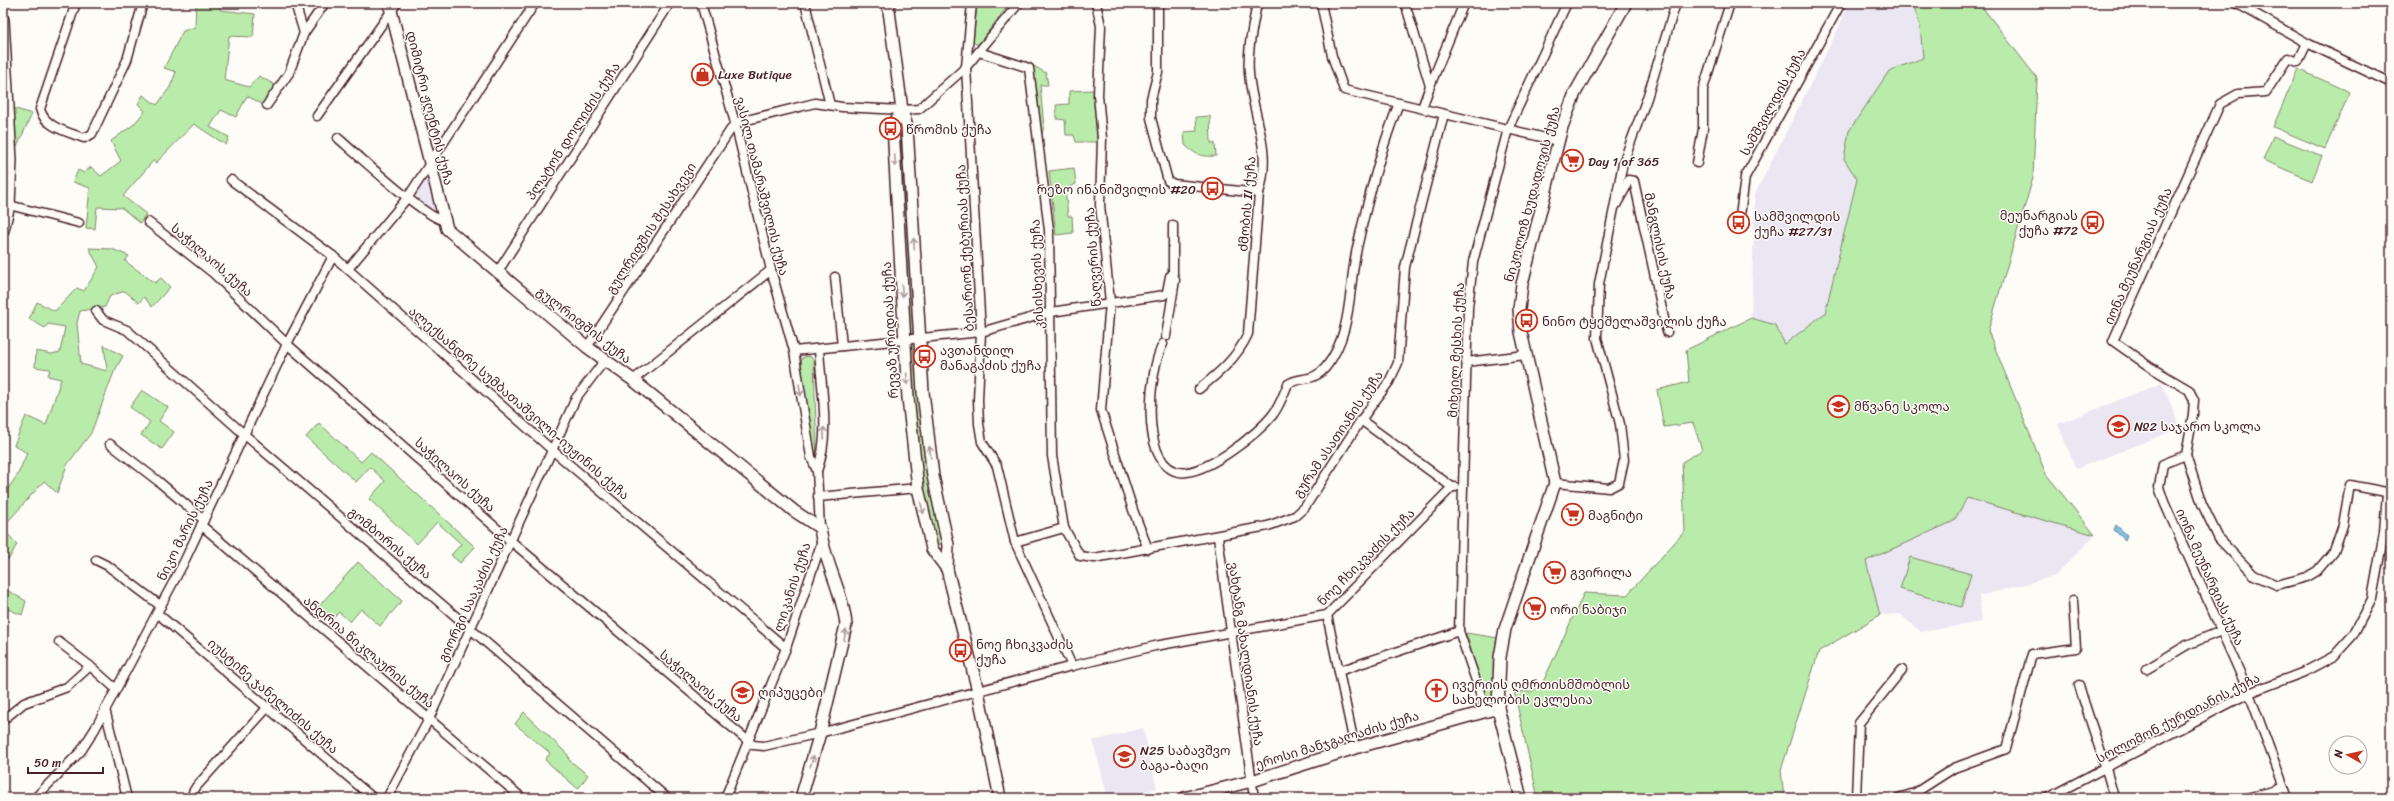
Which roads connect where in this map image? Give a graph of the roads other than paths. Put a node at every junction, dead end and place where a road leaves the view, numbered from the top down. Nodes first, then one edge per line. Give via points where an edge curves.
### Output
1 (76, 3) edge
2 (143, 3) edge
3 (295, 3) edge
4 (325, 3) edge
5 (535, 3) edge
6 (670, 3) edge
7 (701, 3) edge
8 (805, 3) edge
9 (888, 3) edge
10 (972, 3) edge
11 (1019, 3) edge
12 (1096, 3) edge
13 (1158, 3) edge
14 (1257, 3) edge
15 (1321, 3) edge
16 (1405, 3) edge
17 (1464, 3) edge
18 (1567, 3) edge
19 (1626, 3) edge
20 (1676, 3) edge
21 (1730, 3) edge
22 (1841, 3) edge
23 (2236, 3) edge
24 (393, 6) edge
25 (3, 20) edge
26 (304, 33) junction
27 (2307, 43) junction
28 (979, 52) junction
29 (966, 67) junction
30 (2391, 83) edge
31 (1430, 86) junction
32 (1399, 103) junction
33 (267, 105) dead end
34 (830, 106) junction
35 (1422, 108) junction
36 (902, 110) junction
37 (318, 114) dead end
38 (1444, 114) junction
39 (735, 123) junction
40 (1508, 129) junction
41 (338, 138) dead end
42 (1558, 141) junction
43 (431, 162) junction
44 (1697, 163) dead end
45 (231, 180) dead end
46 (1258, 193) junction
47 (408, 197) junction
48 (9, 205) junction
49 (1613, 211) junction
50 (1740, 216) dead end
51 (443, 220) junction
52 (148, 222) dead end
53 (79, 223) dead end
54 (1173, 225) dead end
55 (3, 230) edge
56 (333, 256) junction
57 (348, 269) junction
58 (771, 270) junction
59 (497, 273) junction
60 (1173, 275) junction
61 (835, 277) dead end
62 (1110, 302) junction
63 (96, 311) dead end
64 (1051, 312) junction
65 (981, 332) junction
66 (1667, 332) dead end
67 (1166, 336) dead end
68 (920, 339) junction
69 (905, 340) junction
70 (287, 344) junction
71 (1163, 344) dead end
72 (842, 346) junction
73 (587, 347) junction
74 (819, 349) junction
75 (794, 351) junction
76 (1526, 355) junction
77 (605, 360) junction
78 (1466, 362) junction
79 (633, 380) junction
80 (1199, 389) dead end
81 (1361, 420) junction
82 (245, 435) junction
83 (110, 444) dead end
84 (551, 448) junction
85 (2186, 455) junction
86 (817, 472) junction
87 (1555, 484) junction
88 (1452, 487) junction
89 (1462, 487) junction
90 (918, 488) junction
91 (2389, 493) edge
92 (818, 497) junction
93 (202, 523) junction
94 (820, 528) junction
95 (1064, 528) junction
96 (1218, 537) junction
97 (511, 541) junction
98 (822, 541) junction
99 (1015, 542) junction
100 (948, 545) junction
101 (932, 549) junction
102 (1148, 550) junction
103 (96, 560) dead end
104 (947, 569) junction
105 (2073, 601) dead end
106 (159, 610) junction
107 (1327, 615) junction
108 (471, 627) junction
109 (1459, 631) junction
110 (2221, 631) junction
111 (1231, 633) junction
112 (59, 642) dead end
113 (786, 648) junction
114 (90, 666) junction
115 (1072, 666) junction
116 (2147, 669) dead end
117 (1902, 670) dead end
118 (1339, 671) junction
119 (2079, 685) dead end
120 (116, 689) junction
121 (978, 692) junction
122 (2249, 693) junction
123 (268, 707) junction
124 (1498, 708) junction
125 (105, 709) junction
126 (1486, 710) junction
127 (429, 719) junction
128 (3, 720) edge
129 (820, 733) junction
130 (749, 743) junction
131 (1355, 748) junction
132 (2106, 767) junction
133 (1252, 781) junction
134 (2282, 786) junction
135 (35, 798) edge
136 (127, 798) edge
137 (196, 798) edge
138 (372, 798) edge
139 (387, 798) edge
140 (522, 798) edge
141 (667, 798) edge
142 (725, 798) edge
143 (801, 798) edge
144 (1000, 798) edge
145 (1184, 798) edge
146 (1254, 798) edge
147 (1521, 798) edge
148 (1856, 798) edge
149 (1898, 798) edge
150 (2047, 798) edge
151 (2114, 798) edge
152 (2246, 798) edge
153 (2288, 798) edge

1 - 2 street via 40,109 41,116 47,122 84,138 92,134 127,60
3 - 26 street
4 - 26 street
5 - 43 street
6 - 59 street, პლატონ დოლიძის ქუჩა
7 - 39 street, ვასილ თამარაშვილის ქუჩა
8 - 34 street
9 - 36 street, რევაზ ურიდიას ქუჩა
10 - 29 street, ბესარიონ ქებურიას ქუჩა
11 - 28 street
12 - 62 street, წაღვერის ქუჩა via 1101,26 1098,95 1102,138 1100,205
13 - 46 street via 1158,72 1151,99 1151,118 1168,181 1174,184
14 - 46 street, ძმობის II ქუჩა via 1250,44 1249,73 1265,159 1264,176
15 - 32 street via 1332,56 1344,90
16 - 31 street
17 - 31 street
18 - 40 street, მიხეილ მესხის ქუჩა
19 - 42 street, ნიკოლოზ ხუდადოვის ქუჩა via 1575,93
20 - 49 street via 1647,98 1623,163
21 - 44 street via 1703,89 1703,129
22 - 50 street, სამშვილდის ქუჩა via 1745,177
23 - 27 street
24 - 37 street
24 - 43 street, დიმიტრი ჟღენტის ქუჩა
25 - 48 street via 11,149
26 - 33 street via 289,73
27 - 30 street
27 - 85 street, იონა მეუნარგიას ქუჩა via 2298,62 2288,58 2266,92 2238,94 2220,104 2113,341 2189,390 2194,400
28 - 29 street
28 - 64 street, კისისხევის ქუჩა via 1029,68 1049,230
29 - 36 street via 919,109
29 - 65 street, ბესარიონ ქებურიას ქუჩა
31 - 35 street
32 - 35 street
32 - 71 street via 1381,150 1369,192 1355,259 1345,329 1326,368 1313,378 1288,384 1274,413 1238,448 1188,472 1175,471 1157,450 1150,422 1155,365
34 - 36 street
34 - 39 street via 815,103
35 - 38 street
68 -> 36 street, რევაზ ურიდიას ქუჩა via 907,127
36 -> 69 street, რევაზ ურიდიას ქუჩა via 893,126
38 - 40 street
38 - 81 street, გურამ ასათიანის ქუჩა via 1406,267 1398,363 1390,382
39 - 58 street, ვასილ თამარაშვილის ქუჩა
39 - 73 street, გულრიფშის შესახვევი
40 - 42 street
40 - 78 street, მიხეილ მესხის ქუჩა via 1473,262
41 - 47 street, გულრიფშის ქუჩა
42 - 76 street, ნიკოლოზ ხუდადოვის ქუჩა via 1522,284 1519,319
43 - 47 street
43 - 51 street, დიმიტრი ჟღენტის ქუჩა
45 - 56 street, ალექსანდრე სუმბათაშვილი-იუჟინის ქუჩა
46 - 80 street, ძმობის II ქუჩა via 1248,334 1241,350
47 - 51 street, გულრიფშის ქუჩა via 436,218
47 - 57 street
48 - 53 street
48 - 55 street
49 - 66 street, მანგლისის ქუჩა via 1628,180 1634,181
49 - 87 street via 1599,284 1597,338 1620,424 1624,460 1622,476 1619,483 1609,488
51 - 59 street, გულრიფშის ქუჩა via 450,233
52 - 70 street, საჭილაოს ქუჩა via 202,263
54 - 60 street
56 - 57 street, ალექსანდრე სუმბათაშვილი-იუჟინის ქუჩა
56 - 70 street, ნიკო მარის ქუჩა
57 - 84 street, ალექსანდრე სუმბათაშვილი-იუჟინის ქუჩა
58 - 75 street, ვასილ თამარაშვილის ქუჩა
58 - 79 street
59 - 73 street, გულრიფშის ქუჩა
60 - 62 street via 1170,276 1164,295
60 - 67 street via 1175,280
61 - 72 street
62 - 64 street
62 - 102 street, წაღვერის ქუჩა via 1101,410
63 - 82 street, გომბორის ქუჩა via 103,320 127,330
64 - 65 street
64 - 95 street, კისისხევის ქუჩა via 1052,456
65 - 68 street
65 - 99 street, ბესარიონ ქებურიას ქუჩა via 979,424 982,442 997,466
68 - 69 street
100 -> 68 street, რევაზ ურიდიას ქუჩა via 933,476 923,392
69 - 72 street
69 -> 90 street, რევაზ ურიდიას ქუჩა via 908,398
70 - 82 street, ნიკო მარის ქუჩა
70 - 97 street, საჭილაოს ქუჩა
72 - 74 street
73 - 77 street, გულრიფშის ქუჩა
74 - 75 street
86 -> 74 street via 822,457 824,435
75 -> 86 street, ლიკანის ქუჩა via 811,457
76 - 78 street
76 - 87 street, ნიკოლოზ ხუდადოვის ქუჩა
77 - 79 street, გულრიფშის ქუჩა
77 - 84 street, გიორგი სააკაძის ქუჩა via 576,398
78 - 89 street, მიხეილ მესხის ქუჩა
79 - 94 street, გულრიფშის ქუჩა via 794,511
81 - 88 street
81 - 96 street, გურამ ასათიანის ქუჩა via 1305,507 1295,516 1268,526
82 - 93 street, ნიკო მარის ქუჩა
82 - 108 street, გომბორის ქუჩა
83 - 93 street, ანდრია წიკლაურის ქუჩა via 158,481
84 - 97 street, გიორგი სააკაძის ქუჩა
84 - 113 street, ალექსანდრე სუმბათაშვილი-იუჟინის ქუჩა
85 - 91 street via 2202,504 2219,539 2254,574 2277,585 2307,577 2317,571 2334,551 2343,525 2350,485
85 - 110 street, იონა მეუნარგიას ქუჩა via 2163,464 2159,487
86 - 92 street, ლიკანის ქუჩა
87 - 124 street via 1505,629 1500,657
88 - 89 street
88 - 107 street, ნოე ჩხიკვაძის ქუჩა
89 - 109 street, მიხეილ მესხის ქუჩა
90 - 92 street
90 -> 101 street, რევაზ ურიდიას ქუჩა
91 - 122 street, სოლომონ ქურდიანის ქუჩა via 2372,599 2353,635 2334,656 2304,672
92 - 94 street, ლიკანის ქუჩა
93 - 106 street, ნიკო მარის ქუჩა
93 - 127 street, ანდრია წიკლაურის ქუჩა
94 - 98 street, ლიკანის ქუჩა
95 - 99 street
95 - 102 street, გურამ ასათიანის ქუჩა via 1080,556 1094,558
96 - 102 street, გურამ ასათიანის ქუჩა
96 - 111 street, ვახტანგ მახალდიანის ქუჩა
97 - 108 street, გიორგი სააკაძის ქუჩა
97 - 130 street, საჭილაოს ქუჩა
98 - 113 street, ლიკანის ქუჩა
129 -> 98 street via 846,625 845,610
99 - 115 street, ბესარიონ ქებურიას ქუჩა
100 - 101 street
100 - 104 street, რევაზ ურიდიას ქუჩა
101 - 104 street, რევაზ ურიდიას ქუჩა
103 - 106 street, იუსტინე ჯანელიძის ქუჩა via 108,566
104 - 121 street, რევაზ ურიდიას ქუჩა
105 - 149 street via 2076,648 2032,654 2006,749 1954,768 1915,793
106 - 120 street, ნიკო მარის ქუჩა
106 - 123 street, იუსტინე ჯანელიძის ქუჩა
107 - 111 street, ნოე ჩხიკვაძის ქუჩა
107 - 118 street
108 - 127 street, გიორგი სააკაძის ქუჩა
108 - 141 street, გომბორის ქუჩა
109 - 118 street
109 - 126 street, მიხეილ მესხის ქუჩა
110 - 116 street via 2187,645
110 - 122 street, იონა მეუნარგიას ქუჩა
111 - 115 street, ნოე ჩხიკვაძის ქუჩა via 1155,646
111 - 133 street, ვახტანგ მახალდიანის ქუჩა
112 - 114 street
113 - 130 street, ლიკანის ქუჩა
114 - 120 street
114 - 128 street via 67,687 24,703
115 - 121 street, ნოე ჩხიკვაძის ქუჩა
117 - 148 street via 1859,723
118 - 131 street
119 - 132 street via 2091,728
120 - 125 street, ნიკო მარის ქუჩა
121 - 129 street, ნოე ჩხიკვაძის ქუჩა
121 - 144 street, რევაზ ურიდიას ქუჩა
122 - 132 street, სოლომონ ქურდიანის ქუჩა
122 - 134 street, იონა მეუნარგიას ქუჩა
123 - 137 street via 196,787 193,792
123 - 138 street, იუსტინე ჯანელიძის ქუჩა
124 - 126 street, ეროსი მანჯგალაძის ქუჩა
124 - 147 street
125 - 135 street, ნიკო მარის ქუჩა via 81,751
125 - 136 street
126 - 131 street, ეროსი მანჯგალაძის ქუჩა
127 - 139 street, გიორგი სააკაძის ქუჩა
127 - 140 street, ანდრია წიკლაურის ქუჩა
129 - 130 street, ნოე ჩხიკვაძის ქუჩა via 764,746
143 -> 129 street
130 - 142 street, ლიკანის ქუჩა
131 - 133 street, ეროსი მანჯგალაძის ქუჩა
132 - 150 street, სოლომონ ქურდიანის ქუჩა
132 - 151 street
133 - 145 street, ეროსი მანჯგალაძის ქუჩა
133 - 146 street, ვახტანგ მახალდიანის ქუჩა
134 - 152 street via 2274,791
134 - 153 street, იონა მეუნარგიას ქუჩა

